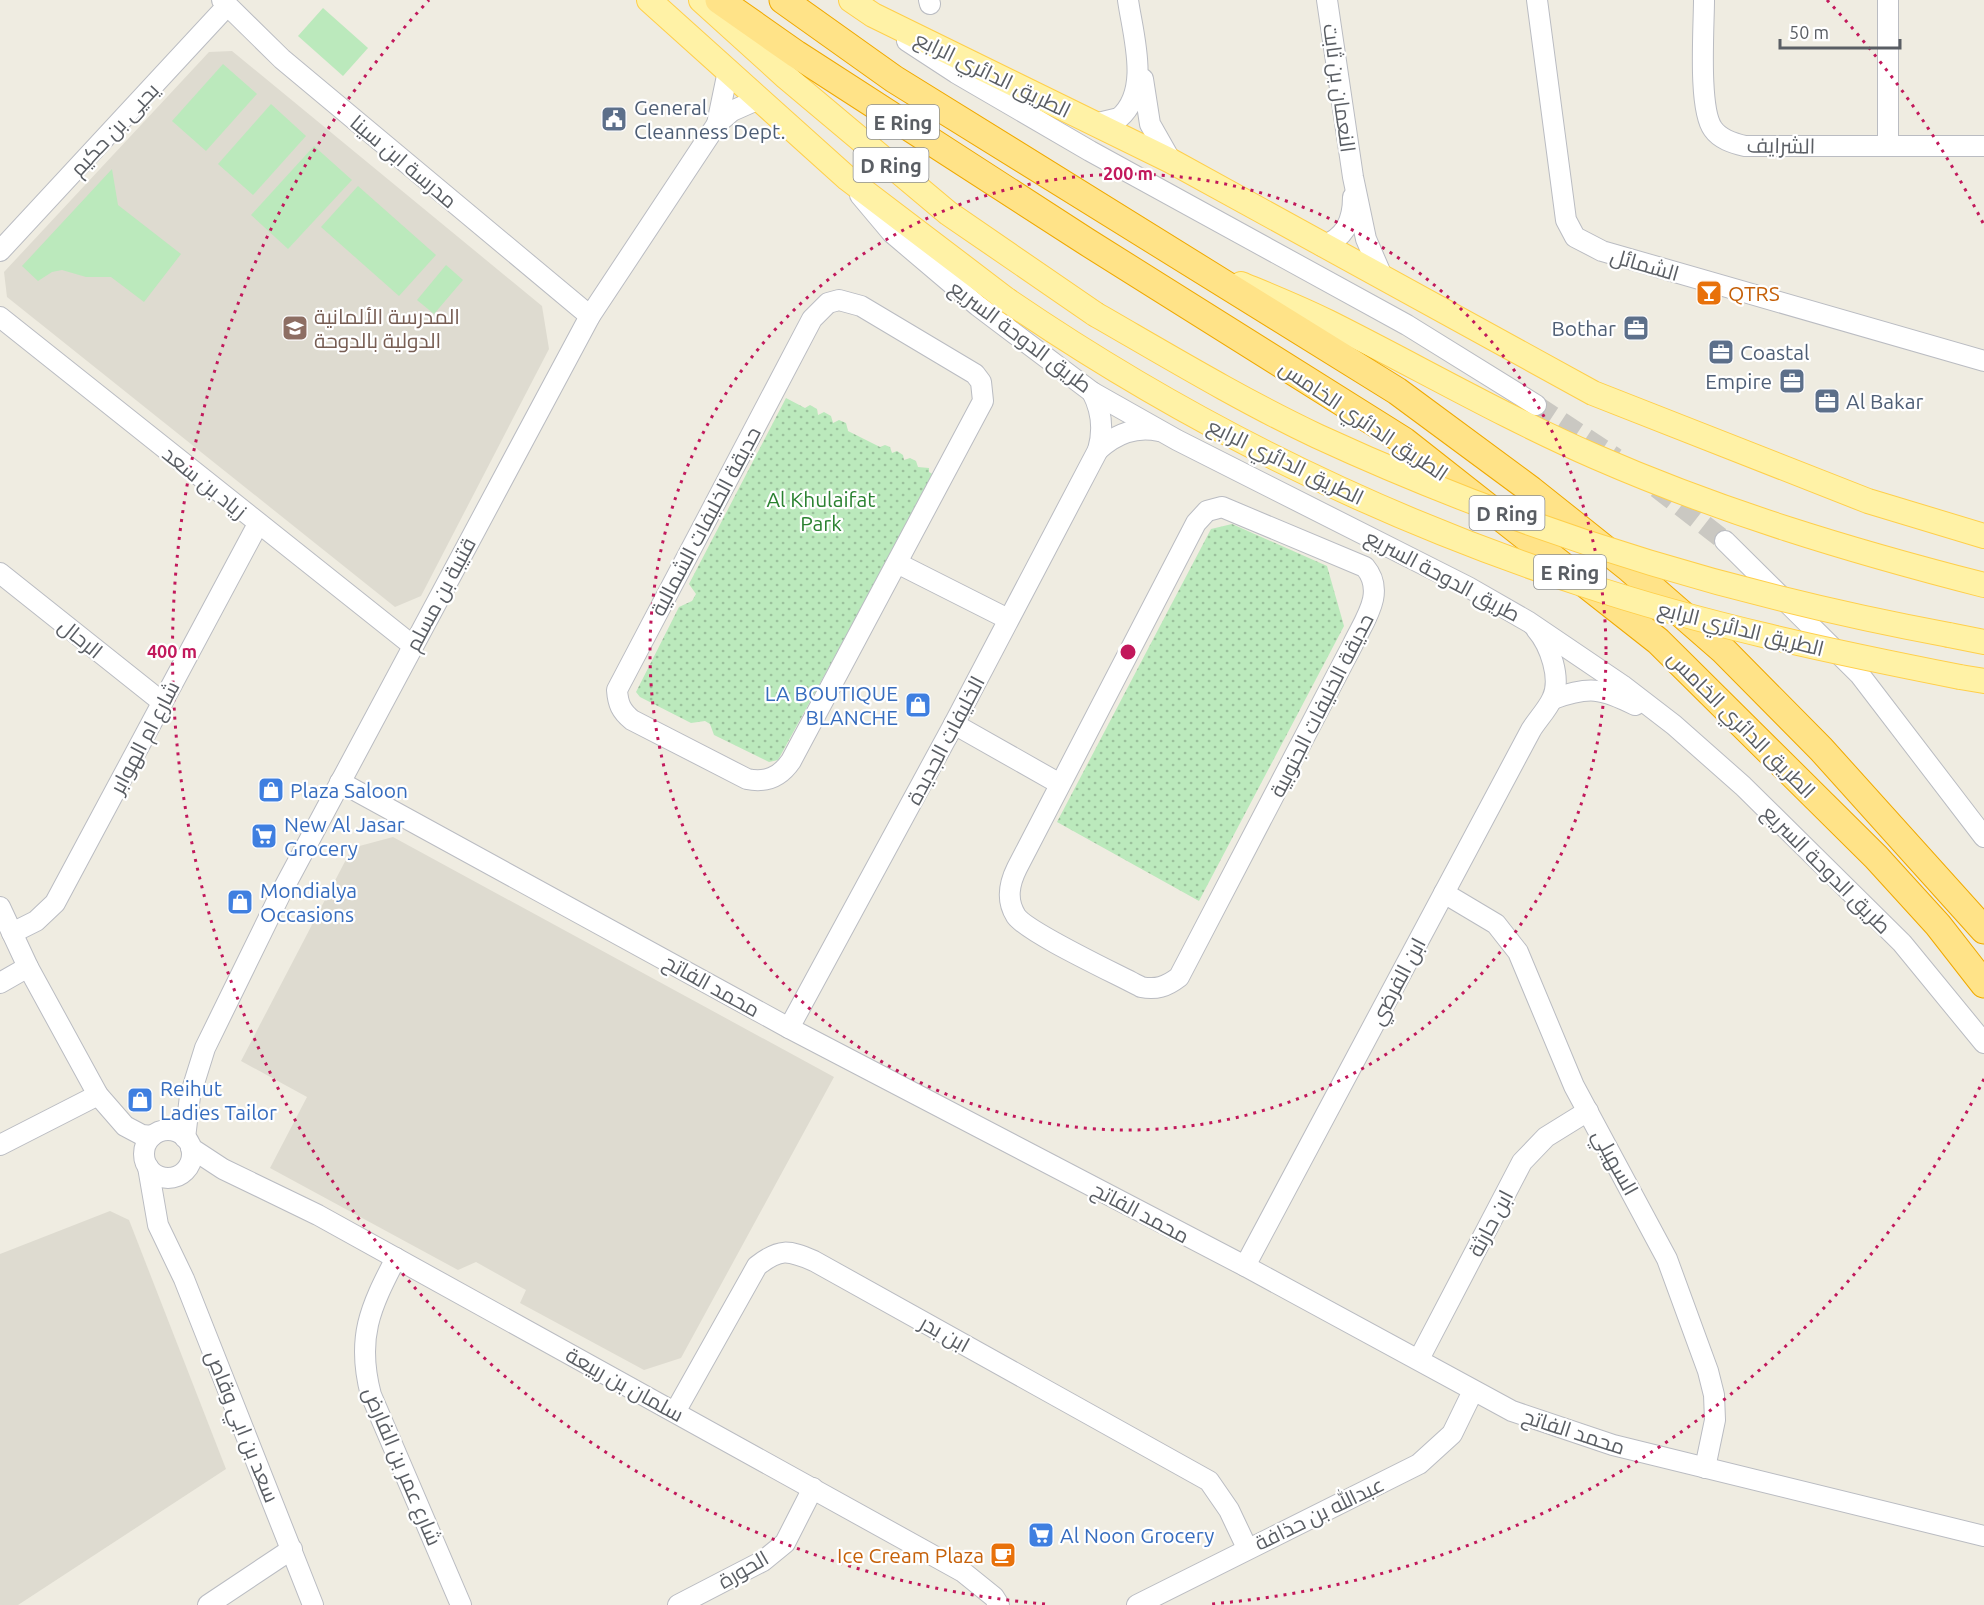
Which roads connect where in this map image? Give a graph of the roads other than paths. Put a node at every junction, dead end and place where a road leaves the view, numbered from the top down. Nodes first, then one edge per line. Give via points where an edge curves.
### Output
1 (634, 0) edge
2 (649, 0) edge
3 (701, 0) edge
4 (719, 0) edge
5 (783, 0) edge
6 (850, 0) edge
7 (1128, 0) edge
8 (1327, 0) edge
9 (1537, 0) edge
10 (1704, 0) edge
11 (1888, 0) edge
12 (225, 3) edge
13 (873, 15) junction
14 (690, 37) junction
15 (1137, 62) junction
16 (728, 71) junction
17 (759, 99) junction
18 (717, 124) junction
19 (1094, 124) junction
20 (1888, 146) junction
21 (1984, 146) edge
22 (1171, 161) junction
23 (1353, 177) junction
24 (848, 179) junction
25 (1322, 246) junction
26 (0, 251) edge
27 (1189, 261) junction
28 (1382, 276) junction
29 (590, 316) junction
30 (0, 317) edge
31 (1984, 361) edge
32 (1092, 392) junction
33 (1536, 405) tunnel mouth
34 (1162, 432) junction
35 (1098, 450) junction
36 (258, 524) junction
37 (1984, 536) edge
38 (1725, 542) tunnel mouth
39 (897, 563) junction
40 (0, 573) edge
41 (1984, 585) edge
42 (1008, 619) junction
43 (1529, 622) junction
44 (1984, 642) edge
45 (412, 645) junction
46 (1984, 681) edge
47 (1553, 699) junction
48 (162, 702) junction
49 (954, 724) junction
50 (1674, 725) junction
51 (340, 782) junction
52 (1060, 784) junction
53 (1984, 837) edge
54 (1444, 894) junction
55 (0, 907) edge
56 (1984, 930) edge
57 (12, 933) junction
58 (28, 967) junction
59 (0, 983) edge
60 (1984, 984) edge
61 (789, 1028) junction
62 (1984, 1043) edge
63 (194, 1082) junction
64 (100, 1097) junction
65 (1588, 1111) junction
66 (156, 1134) junction
67 (188, 1143) junction
68 (0, 1145) edge
69 (147, 1167) junction
70 (178, 1174) junction
71 (241, 1178) junction
72 (171, 1249) junction
73 (396, 1258) junction
74 (1245, 1266) junction
75 (1419, 1359) junction
76 (1473, 1391) junction
77 (675, 1412) junction
78 (1705, 1468) junction
79 (813, 1488) junction
80 (1984, 1536) edge
81 (1247, 1548) junction
82 (292, 1549) junction
83 (208, 1605) edge
84 (313, 1605) edge
85 (461, 1605) edge
86 (678, 1605) edge
87 (999, 1605) edge
88 (1137, 1605) edge

1 - 14 street, الطريق الدائري الرابع
2 - 14 main road, الطريق الدائري الرابع / D Ring
3 - 44 main road, الطريق الدائري الرابع / D Ring, bridge via 948,213 1095,314 1194,372 1317,436 1443,489 1673,571 1853,617
4 - 60 highway, الطريق الدائري الخامس / E Ring via 1087,242 1404,441 1658,641 1876,857 1938,925
5 - 27 highway via 894,79
6 - 13 main road, الطريق الدائري الرابع
7 - 15 street
8 - 23 street, النعمان بن ثابت
9 - 31 street, الشمائل via 1566,220 1575,237 1602,251
10 - 20 street, الشرايف via 1705,107 1713,129 1722,138 1745,146
11 - 20 street
12 - 26 street, يحيى بن حكيم
12 - 29 street, مدرسة ابن سينا via 282,59
13 - 19 main road, الطريق الدائري الرابع
13 - 33 street via 956,74 1407,325
14 - 16 main road, الطريق الدائري الرابع / D Ring
15 - 19 street via 1131,106 1119,118
15 - 22 street via 1150,124
16 - 17 main road, الطريق الدائري الرابع / D Ring
16 - 18 street, قتيبة بن مسلم
17 - 18 street, قتيبة بن مسلم via 732,111
17 - 24 main road, الطريق الدائري الرابع / D Ring
18 - 29 street, قتيبة بن مسلم
19 - 22 main road, الطريق الدائري الرابع
20 - 21 street, الشرايف
22 - 25 main road, الطريق الدائري الرابع
23 - 25 street, النعمان بن ثابت via 1349,225 1340,236
23 - 28 street, النعمان بن ثابت via 1366,239
24 - 32 street, طريق الدوحة السريع via 892,233 978,306
24 - 46 main road, الطريق الدائري الرابع / D Ring, bridge via 1007,300 1149,392 1254,448 1412,520 1582,584 1686,615 1788,641
25 - 28 main road, الطريق الدائري الرابع
27 - 41 main road via 1326,321 1519,422 1693,498 1768,525
27 - 56 highway, الطريق الدائري الخامس / E Ring via 1397,391 1630,569 1723,650 1821,749
28 - 37 main road, الطريق الدائري الرابع via 1593,393 1859,498
29 - 45 street, قتيبة بن مسلم
30 - 36 street, زياد بن سعد
32 - 34 street, طريق الدوحة السريع
32 - 35 street, الخليفات الجديدة via 1101,414
34 - 35 street, الخليفات الجديدة via 1128,431
34 - 43 street, طريق الدوحة السريع via 1374,537
35 - 42 street, الخليفات الجديدة
36 - 45 street, زياد بن سعد
36 - 48 street, شارع ام الهوابر
38 - 53 street via 1860,675
39 - 39 street, حديقة الخليفات الشمالية via 979,410 984,391 967,368 861,306 839,300 828,303 812,319 622,679 617,690 623,713 747,779 777,776 791,760
39 - 42 street
40 - 48 street, الرحال
42 - 49 street, الخليفات الجديدة
43 - 47 street via 1551,657
43 - 50 street, طريق الدوحة السريع via 1622,684
45 - 51 street, قتيبة بن مسلم
47 - 50 street via 1592,688
47 - 54 street, ابن الفرضي via 1531,730
48 - 57 street, شارع ام الهوابر via 55,903 36,921
49 - 52 street
49 - 61 street, الخليفات الجديدة
50 - 62 street, طريق الدوحة السريع via 1743,786 1902,943
51 - 61 street, محمد الفاتح
51 - 63 street, قتيبة بن مسلم via 225,1003
52 - 52 street, حديقة الخليفات الجنوبية via 1011,879 1011,905 1016,916 1025,926 1141,987 1171,984 1179,977 1212,917 1353,644 1375,596 1372,575 1355,562 1230,508 1207,511 1196,523
54 - 65 street, السهيلي via 1496,924 1514,945 1561,1059
54 - 74 street, ابن الفرضي
55 - 57 street
57 - 58 street
58 - 59 street
58 - 64 street
61 - 74 street, محمد الفاتح
63 - 66 street, قتيبة بن مسلم
63 - 67 street, قتيبة بن مسلم
64 - 66 street via 125,1126 142,1135
64 - 68 street
64 - 69 street via 109,1121
65 - 75 street, ابن حارثة via 1546,1137 1522,1162
65 - 78 street, السهيلي via 1659,1243 1708,1371 1715,1419
66 - 67 street via 173,1131
66 - 69 street via 145,1147
67 - 70 street via 190,1160
67 - 71 street, سلمان بن ربيعة
69 - 70 street via 159,1176
69 - 72 street via 158,1225
70 - 71 street, سلمان بن ربيعة
70 - 72 street via 165,1209
71 - 73 street, سلمان بن ربيعة
72 - 82 street, سعد بن ابي وقاص
73 - 77 street, سلمان بن ربيعة
73 - 85 street, شارع عمر بن الفارض via 366,1326 365,1372 371,1395
74 - 75 street, محمد الفاتح
75 - 76 street, محمد الفاتح
76 - 78 street, محمد الفاتح via 1523,1415 1613,1445
76 - 81 street, عبدالله بن حذافة via 1452,1434 1419,1464
77 - 79 street, سلمان بن ربيعة
77 - 81 street, ابن بدر via 757,1266 774,1253 794,1252 1209,1481 1226,1504
78 - 80 street, محمد الفاتح
79 - 86 street, الحورة via 784,1543 763,1561
79 - 87 street, سلمان بن ربيعة via 963,1572
81 - 88 street, عبدالله بن حذافة
82 - 83 street
82 - 84 street, سعد بن ابي وقاص

